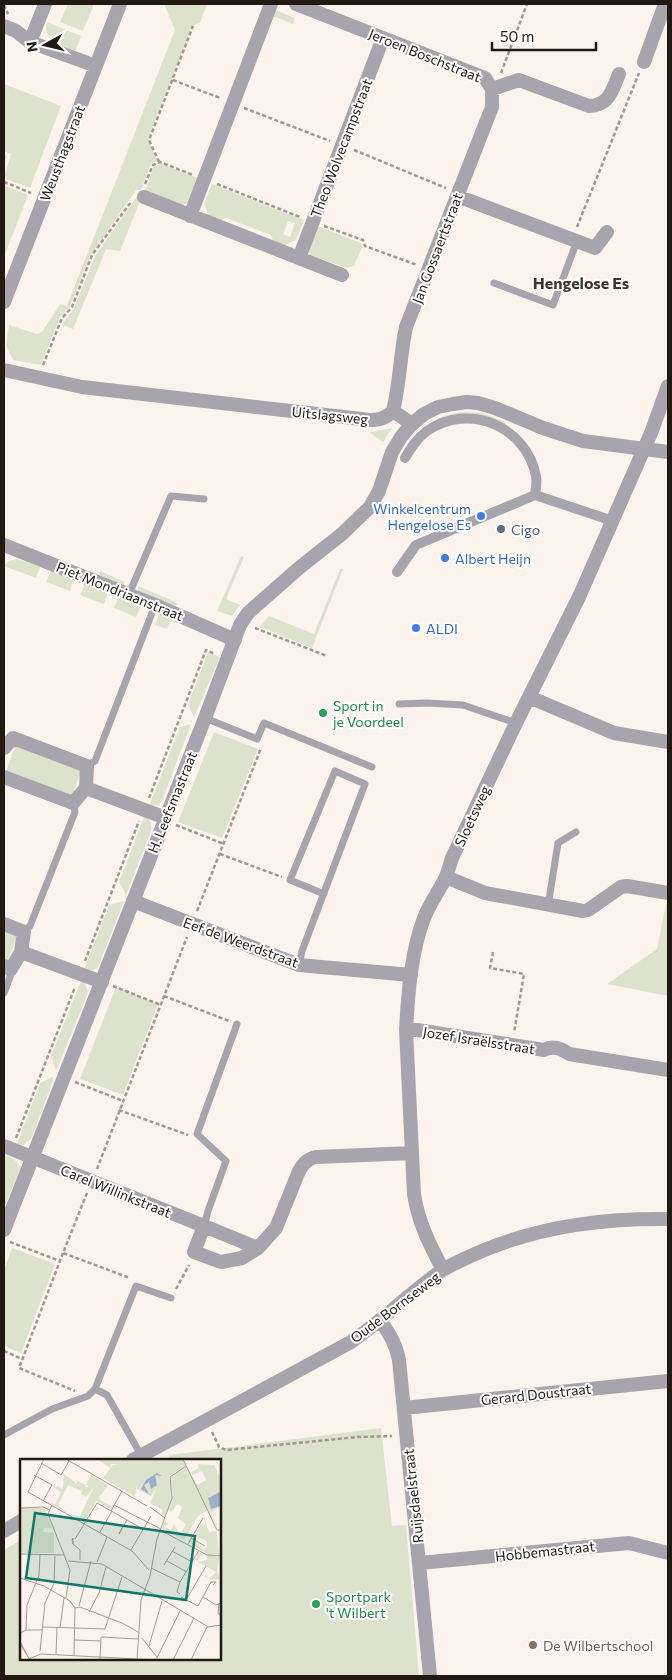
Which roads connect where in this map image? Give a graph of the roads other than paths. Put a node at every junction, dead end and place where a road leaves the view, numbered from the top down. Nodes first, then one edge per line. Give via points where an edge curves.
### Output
1 (45, 4) edge
2 (120, 4) edge
3 (271, 4) edge
4 (296, 4) edge
5 (665, 4) edge
6 (329, 10) edge
7 (4, 26) edge
8 (383, 38) junction
9 (30, 42) junction
10 (644, 62) road end
11 (96, 66) junction
12 (619, 74) dead end
13 (494, 89) junction
14 (143, 195) road end
15 (457, 196) junction
16 (190, 216) junction
17 (607, 232) dead end
18 (575, 240) junction
19 (299, 258) junction
20 (342, 275) dead end
21 (494, 283) dead end
22 (4, 302) edge
23 (4, 370) edge
24 (668, 386) edge
25 (393, 410) junction
26 (412, 424) junction
27 (644, 450) junction
28 (668, 452) edge
29 (405, 458) dead end
30 (545, 489) dead end
31 (535, 495) junction
32 (204, 499) dead end
33 (613, 521) junction
34 (4, 545) edge
35 (397, 572) dead end
36 (129, 594) junction
37 (155, 605) junction
38 (235, 640) junction
39 (529, 697) junction
40 (399, 704) dead end
41 (206, 718) junction
42 (516, 723) junction
43 (668, 742) edge
44 (4, 748) edge
45 (87, 766) junction
46 (372, 767) dead end
47 (4, 777) edge
48 (86, 788) junction
49 (74, 803) junction
50 (165, 820) junction
51 (576, 832) dead end
52 (446, 877) junction
53 (668, 893) edge
54 (324, 894) junction
55 (133, 902) junction
56 (548, 906) junction
57 (4, 924) edge
58 (24, 932) junction
59 (21, 952) junction
60 (299, 965) junction
61 (7, 967) edge
62 (411, 975) junction
63 (102, 982) junction
64 (4, 993) edge
65 (238, 1024) road end
66 (406, 1030) junction
67 (668, 1070) edge
68 (4, 1147) edge
69 (412, 1153) junction
70 (32, 1157) junction
71 (668, 1219) edge
72 (202, 1225) junction
73 (7, 1236) edge
74 (258, 1248) junction
75 (443, 1270) junction
76 (171, 1298) road end
77 (380, 1320) junction
78 (668, 1381) edge
79 (96, 1389) junction
80 (404, 1408) junction
81 (4, 1435) edge
82 (137, 1458) edge
83 (20, 1523) edge
84 (4, 1531) edge
85 (668, 1553) edge
86 (420, 1563) junction
87 (430, 1676) edge

1 - 9 street
2 - 11 street, Weusthagstraat
3 - 16 street
4 - 6 street, Jeroen Boschstraat
5 - 10 street
6 - 8 street, Jeroen Boschstraat
7 - 9 street
8 - 13 street, Jeroen Boschstraat via 485,78
8 - 19 street, Theo Wolvecampstraat
9 - 11 street
11 - 22 street, Weusthagstraat
12 - 13 street, Jeroen Boschstraat via 610,96 599,106 590,106 519,80
13 - 15 street, Jan Gossaertstraat via 492,108
14 - 16 street
15 - 18 street
15 - 25 street, Jan Gossaertstraat via 406,327
16 - 19 street
17 - 18 street via 595,248
18 - 21 lane via 552,305
19 - 20 street
23 - 25 street, Uitslagsweg via 82,387 370,420 387,417
24 - 27 street, Sloetsweg
25 - 26 street
26 - 27 street via 438,407 478,403 583,441
26 - 38 street, H. Leefsmastraat via 392,452 370,507 256,606 240,625
27 - 28 street
27 - 33 street, Sloetsweg
29 - 31 street via 426,432 441,423 457,419 486,422 511,433 522,443 536,477
30 - 31 street
31 - 33 street
31 - 35 street via 416,545
32 - 36 lane via 171,496
33 - 39 street, Sloetsweg via 580,597
34 - 36 street, Piet Mondriaanstraat
36 - 37 street, Piet Mondriaanstraat
37 - 38 street, Piet Mondriaanstraat
37 - 45 lane via 95,761
38 - 41 street, H. Leefsmastraat
39 - 42 street, Sloetsweg
39 - 43 street via 614,733
40 - 42 lane via 464,705
41 - 46 lane via 257,739 264,723
41 - 50 street, H. Leefsmastraat
42 - 52 street, Sloetsweg
44 - 45 street via 13,738
45 - 48 street
47 - 49 street
48 - 49 street
48 - 50 street
49 - 58 lane via 75,812 30,926
50 - 55 street, H. Leefsmastraat
51 - 56 lane via 558,843
52 - 56 street via 486,894
52 - 62 street, Sloetsweg via 424,919
53 - 56 street via 627,886 588,910
54 - 54 lane via 365,784 335,771 290,880
54 - 60 lane
55 - 60 street, Eef de Weerdstraat
55 - 63 street, H. Leefsmastraat
57 - 58 street
58 - 59 street
59 - 61 street
59 - 63 street
60 - 62 street, Eef de Weerdstraat
61 - 64 lane via 10,976
62 - 66 street, Sloetsweg
63 - 70 street, H. Leefsmastraat
65 - 72 lane via 197,1134 226,1161
66 - 67 street, Jozef Israëlsstraat via 544,1050 550,1047 563,1049 569,1054
66 - 69 street, Sloetsweg
68 - 70 street, Carel Willinkstraat
69 - 74 street via 309,1158 299,1171 276,1228
69 - 75 street, Sloetsweg via 416,1212
70 - 72 street, Carel Willinkstraat
70 - 73 street, H. Leefsmastraat
71 - 75 street, Oude Bornseweg via 555,1228 494,1246
72 - 74 street, Carel Willinkstraat
72 - 74 street via 194,1252 221,1262 242,1258
75 - 77 street, Oude Bornseweg
76 - 79 lane via 136,1286
77 - 80 street, Ruijsdaelstraat via 391,1336 400,1360
77 - 82 street, Oude Bornseweg via 351,1342
78 - 80 street, Gerard Doustraat
79 - 81 lane via 88,1396 52,1409
79 - 82 lane, Oude Bornseweg via 106,1395
80 - 86 street, Ruijsdaelstraat
83 - 84 street
85 - 86 street, Hobbemastraat via 629,1543
86 - 87 street, Ruijsdaelstraat

